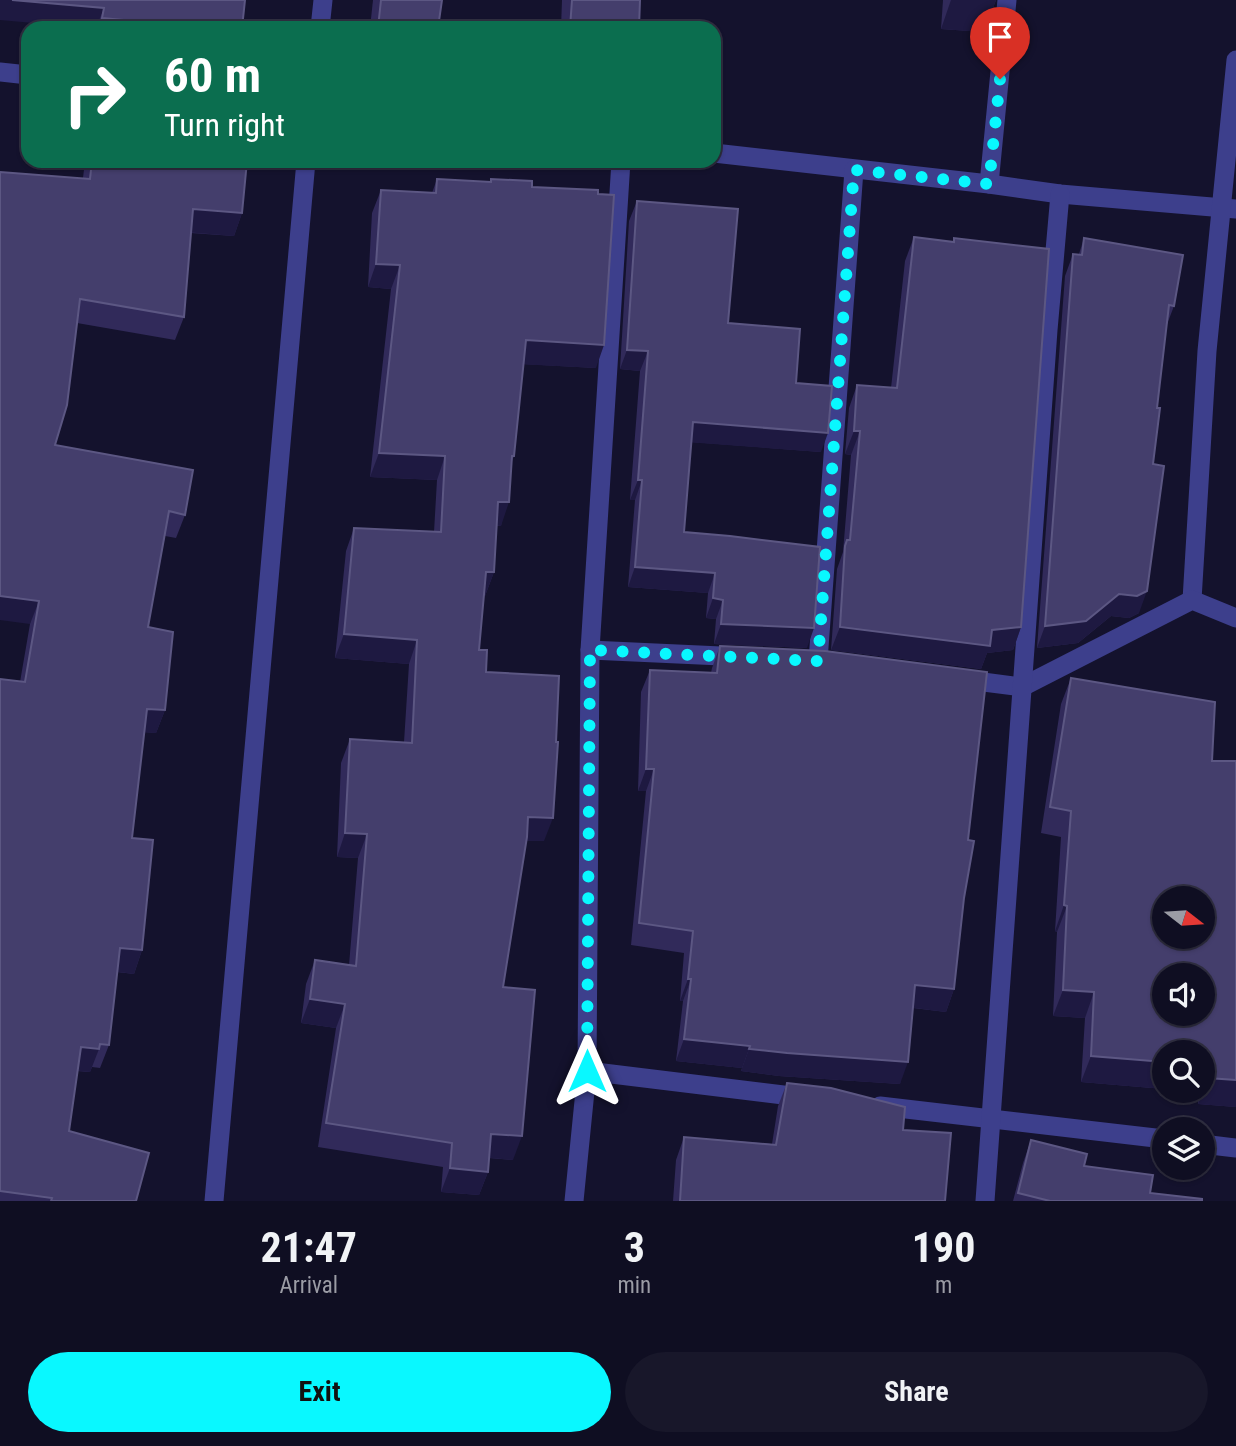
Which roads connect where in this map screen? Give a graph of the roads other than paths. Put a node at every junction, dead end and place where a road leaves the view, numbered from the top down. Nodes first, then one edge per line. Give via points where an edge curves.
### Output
1 (323, 0) edge
2 (1007, 0) edge
3 (321, 21) edge
4 (1236, 60) edge
5 (0, 72) edge
6 (21, 74) edge
7 (721, 154) edge
8 (305, 168) edge
9 (621, 168) edge
10 (854, 170) junction
11 (989, 184) junction
12 (1060, 194) junction
13 (1229, 208) edge
14 (1192, 600) junction
15 (1236, 618) edge
16 (590, 650) junction
17 (765, 659) edge
18 (818, 662) edge
19 (940, 677) edge
20 (1022, 687) junction
21 (587, 1071) junction
22 (829, 1100) edge
23 (856, 1103) edge
24 (990, 1119) junction
25 (1152, 1138) edge
26 (1215, 1146) edge
27 (1236, 1148) edge
28 (214, 1201) edge
29 (574, 1201) edge
30 (985, 1201) edge

1 - 3 street
2 - 11 street
4 - 13 street
5 - 6 street
7 - 10 street
8 - 28 street
9 - 16 street
10 - 11 street
10 - 18 street
11 - 12 street
12 - 13 street
12 - 20 street
13 - 14 street via 1207,351
14 - 15 street
14 - 20 street
16 - 17 street
16 - 21 street
19 - 20 street
20 - 24 street
21 - 22 street
21 - 29 street
23 - 24 street
24 - 25 street
24 - 30 street
26 - 27 street

